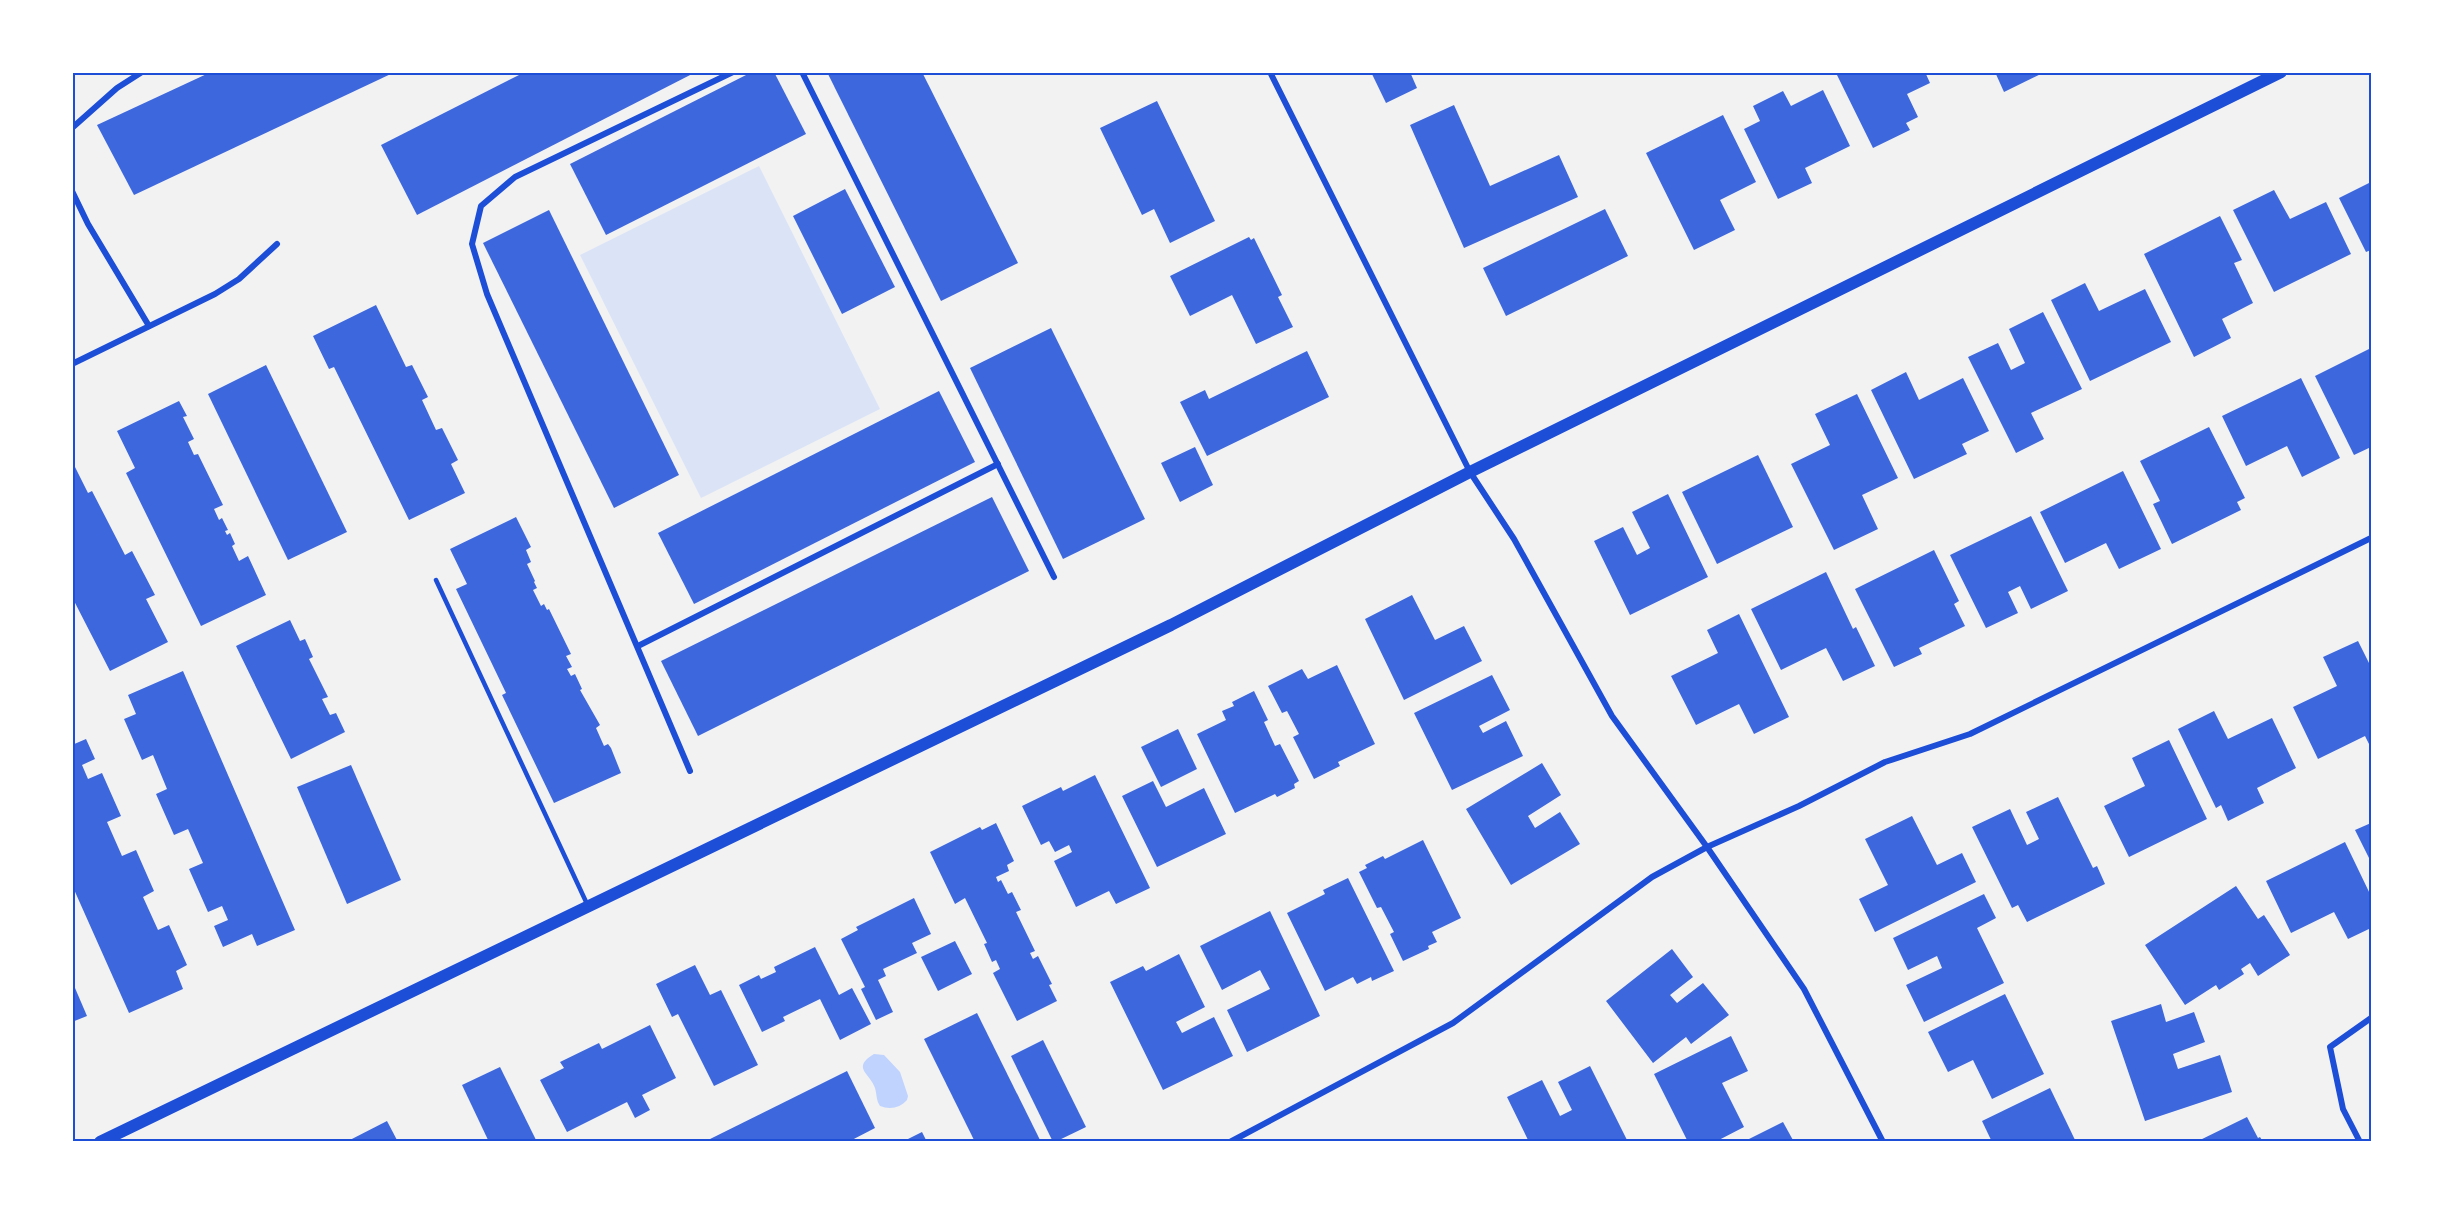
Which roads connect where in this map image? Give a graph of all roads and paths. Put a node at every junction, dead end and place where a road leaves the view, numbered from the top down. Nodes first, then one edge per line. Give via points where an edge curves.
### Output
1 (142, 72) edge
2 (733, 72) edge
3 (802, 72) edge
4 (1270, 72) edge
5 (2281, 72) edge
6 (72, 128) edge
7 (72, 191) edge
8 (277, 244) dead end
9 (149, 326) junction
10 (72, 364) edge
11 (998, 464) junction
12 (1470, 472) junction
13 (2371, 538) edge
14 (1054, 577) dead end
15 (436, 580) dead end
16 (638, 646) junction
17 (690, 771) dead end
18 (1707, 847) junction
19 (588, 906) junction
20 (2371, 1018) edge
21 (100, 1142) edge
22 (1230, 1142) edge
23 (1883, 1142) edge
24 (2360, 1142) edge

1 - 6 street via 117,88
2 - 16 street via 515,177 481,206 472,244 487,294
3 - 11 street
4 - 12 street
5 - 12 main road
7 - 9 street
8 - 9 street via 215,294
9 - 10 street
11 - 14 street
11 - 16 street
12 - 18 street via 1514,539 1612,716
12 - 19 main road via 1171,625
13 - 18 street via 1970,734 1885,762
15 - 19 lane
16 - 17 street
18 - 22 street via 1652,877 1453,1023
18 - 23 street via 1804,988
19 - 21 main road
20 - 24 street via 2330,1047 2343,1109

